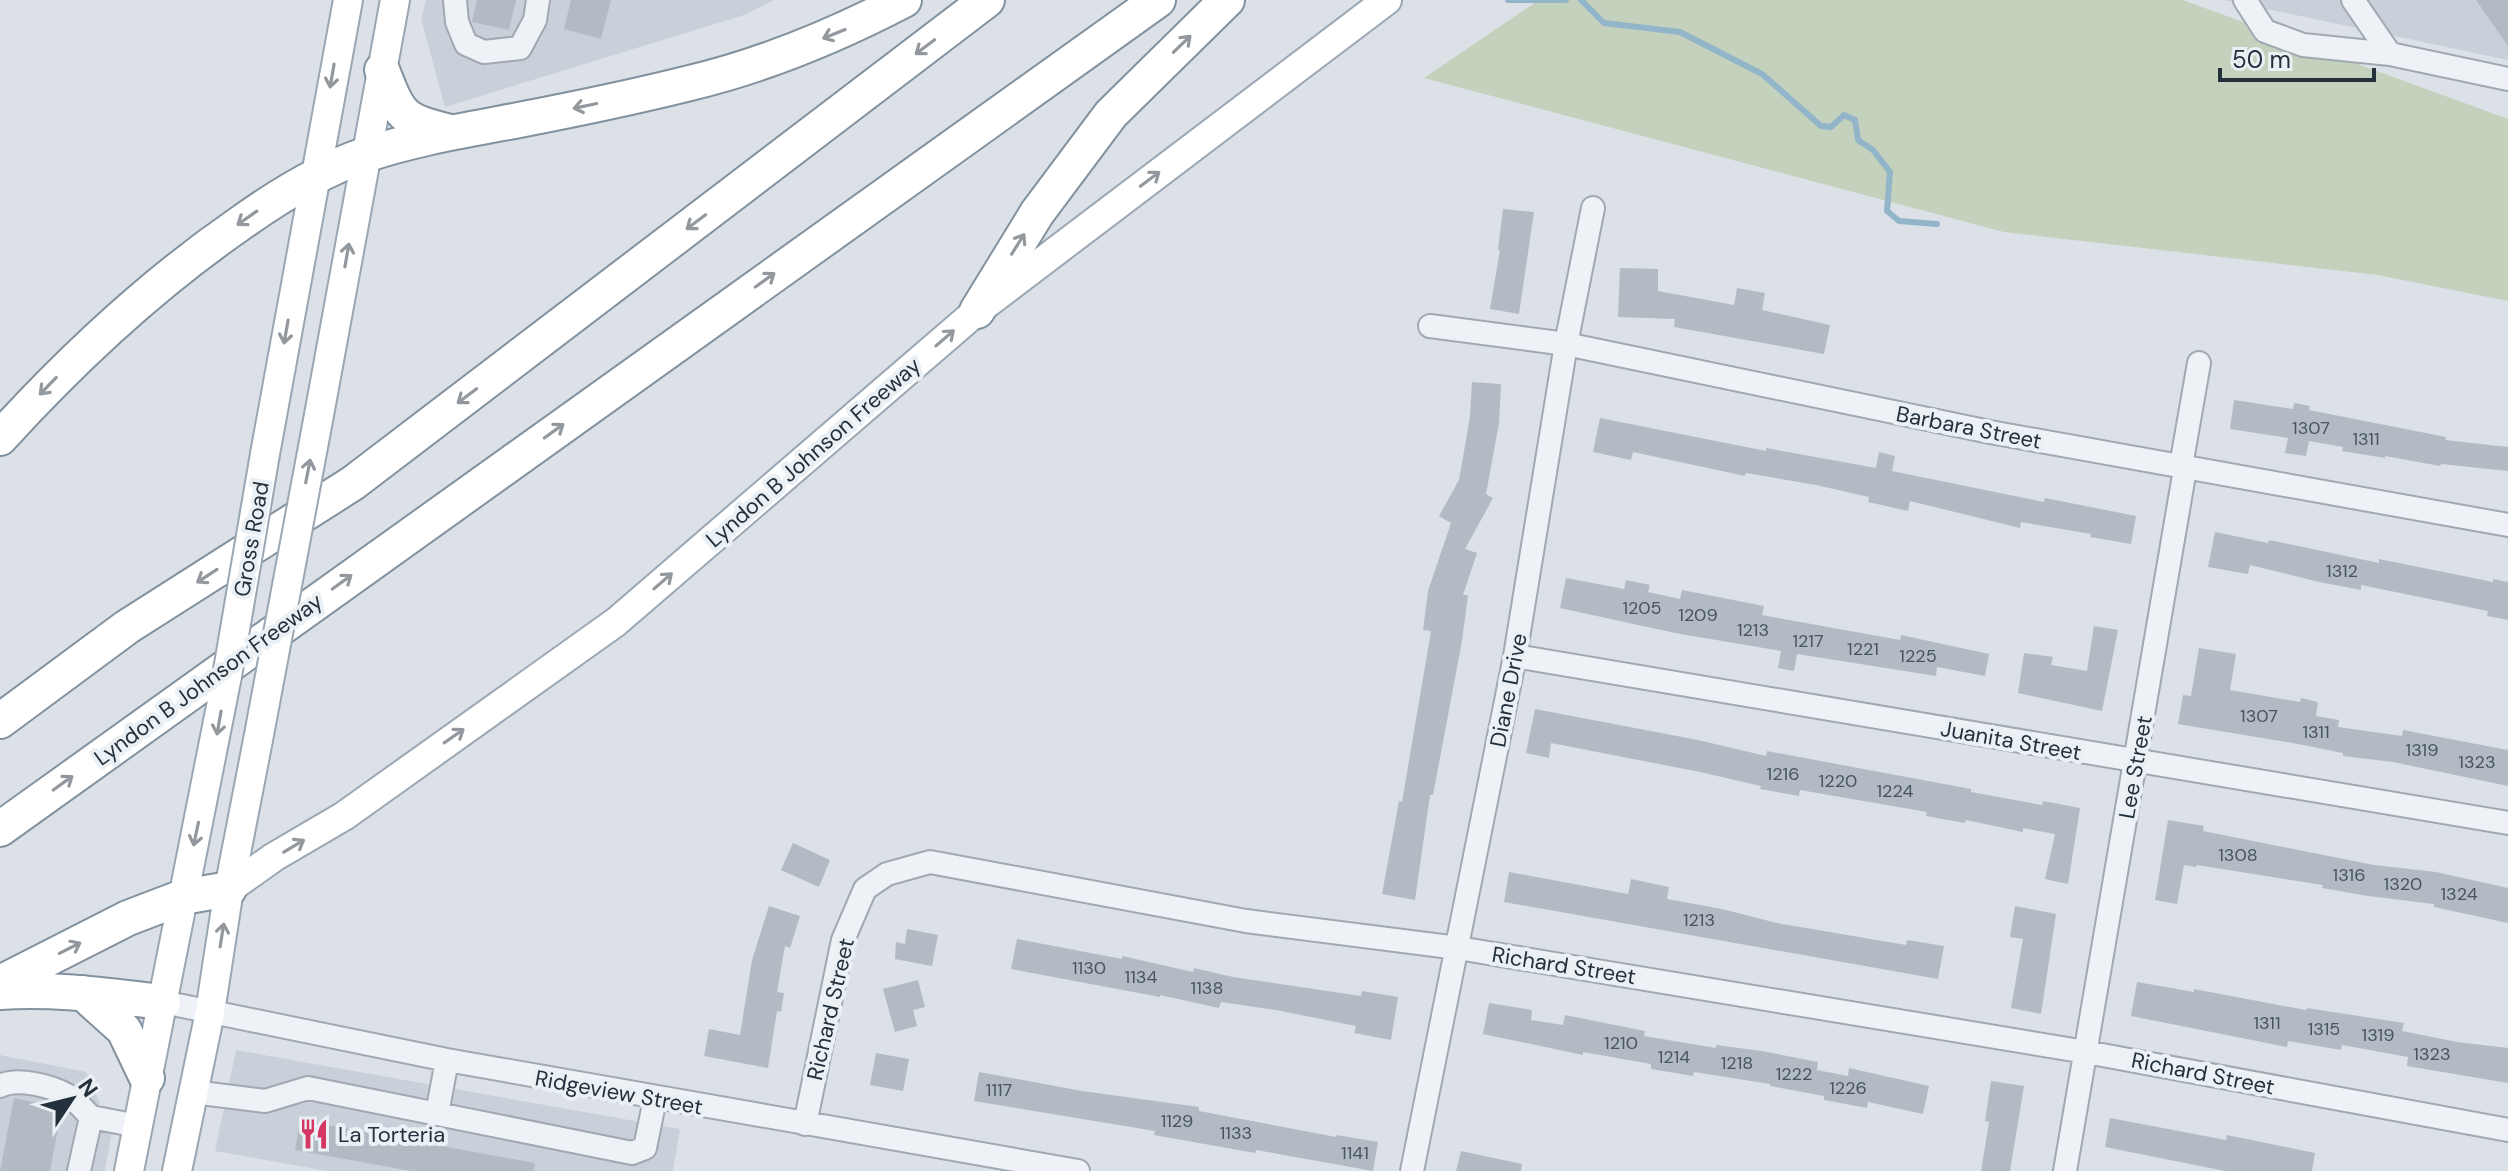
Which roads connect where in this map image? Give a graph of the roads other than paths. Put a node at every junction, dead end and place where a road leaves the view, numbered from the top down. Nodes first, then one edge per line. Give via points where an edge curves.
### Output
1 (348, 0) edge
2 (395, 0) edge
3 (455, 0) edge
4 (538, 0) edge
5 (904, 0) edge
6 (987, 0) edge
7 (1158, 0) edge
8 (1227, 0) edge
9 (1387, 0) edge
10 (2245, 0) edge
11 (2353, 0) edge
12 (2390, 54) junction
13 (382, 70) junction
14 (2508, 79) edge
15 (450, 132) junction
16 (365, 155) junction
17 (313, 178) junction
18 (1593, 208) dead end
19 (977, 311) junction
20 (1430, 326) dead end
21 (1566, 344) junction
22 (2199, 363) dead end
23 (0, 438) edge
24 (2181, 466) junction
25 (2508, 525) edge
26 (1515, 656) junction
27 (0, 721) edge
28 (2137, 761) junction
29 (2508, 823) edge
30 (0, 829) edge
31 (229, 889) junction
32 (183, 897) junction
33 (1458, 948) junction
34 (0, 983) edge
35 (0, 992) edge
36 (83, 993) junction
37 (163, 1002) junction
38 (210, 1012) junction
39 (2086, 1052) junction
40 (447, 1060) junction
41 (147, 1078) junction
42 (0, 1086) edge
43 (193, 1092) junction
44 (655, 1099) junction
45 (437, 1114) junction
46 (91, 1117) junction
47 (805, 1124) junction
48 (138, 1126) junction
49 (2508, 1130) edge
50 (79, 1171) edge
51 (129, 1171) edge
52 (177, 1171) edge
53 (1078, 1171) edge
54 (1412, 1171) edge
55 (2065, 1171) edge

1 -> 17 main road, Gross Road
2 - 13 main road, Gross Road
3 - 4 street via 466,44 484,52 520,48 535,20
5 -> 15 highway via 780,55 693,83
6 -> 27 highway via 353,483 127,627
30 -> 7 highway, Lyndon B Johnson Freeway
19 -> 8 highway via 1037,213 1111,114
19 -> 9 main road, Lyndon B Johnson Freeway
10 - 12 street via 2265,31 2303,45
11 - 12 street
12 - 14 street
13 - 15 highway via 395,106 413,123
13 - 16 main road, Gross Road
15 - 16 highway
16 - 17 highway
31 -> 16 main road, Gross Road, bridge
17 -> 23 highway via 264,206 169,275 105,330
17 -> 32 main road, Gross Road, bridge via 210,771
18 - 21 street, Diane Drive
31 -> 19 main road, Lyndon B Johnson Freeway via 344,816 616,622
20 - 21 street, Barbara Street
21 - 24 street, Barbara Street
21 - 26 street, Diane Drive
22 - 24 street, Lee Street
24 - 25 street, Barbara Street
24 - 28 street, Lee Street via 2184,475
26 - 28 street, Juanita Street
26 - 33 street, Diane Drive
28 - 29 street, Juanita Street
28 - 39 street, Lee Street
31 - 32 highway
38 -> 31 main road, Gross Road
34 -> 32 highway via 128,918
32 - 37 main road, Gross Road
33 - 39 street, Richard Street
33 - 47 street, Richard Street via 1246,921 930,862 887,874 865,889 843,940
33 - 54 street, Diane Drive
35 - 36 highway
36 - 37 highway
36 - 41 highway via 124,1030
37 - 38 street, Ridgeview Street
37 - 41 main road, Gross Road
38 - 40 street, Ridgeview Street
38 - 43 main road, Gross Road
39 - 49 street, Richard Street
39 - 55 street, Lee Street
40 - 44 street, Ridgeview Street
40 - 45 street
41 - 48 main road, Gross Road
42 - 46 street via 8,1082 44,1087 69,1096
43 - 45 street via 265,1101 308,1088
43 - 52 main road, Gross Road
44 - 45 street via 645,1148 632,1153
44 - 47 street, Ridgeview Street
46 - 48 street
46 - 50 street
47 - 53 street, Ridgeview Street
48 - 51 main road, Gross Road

